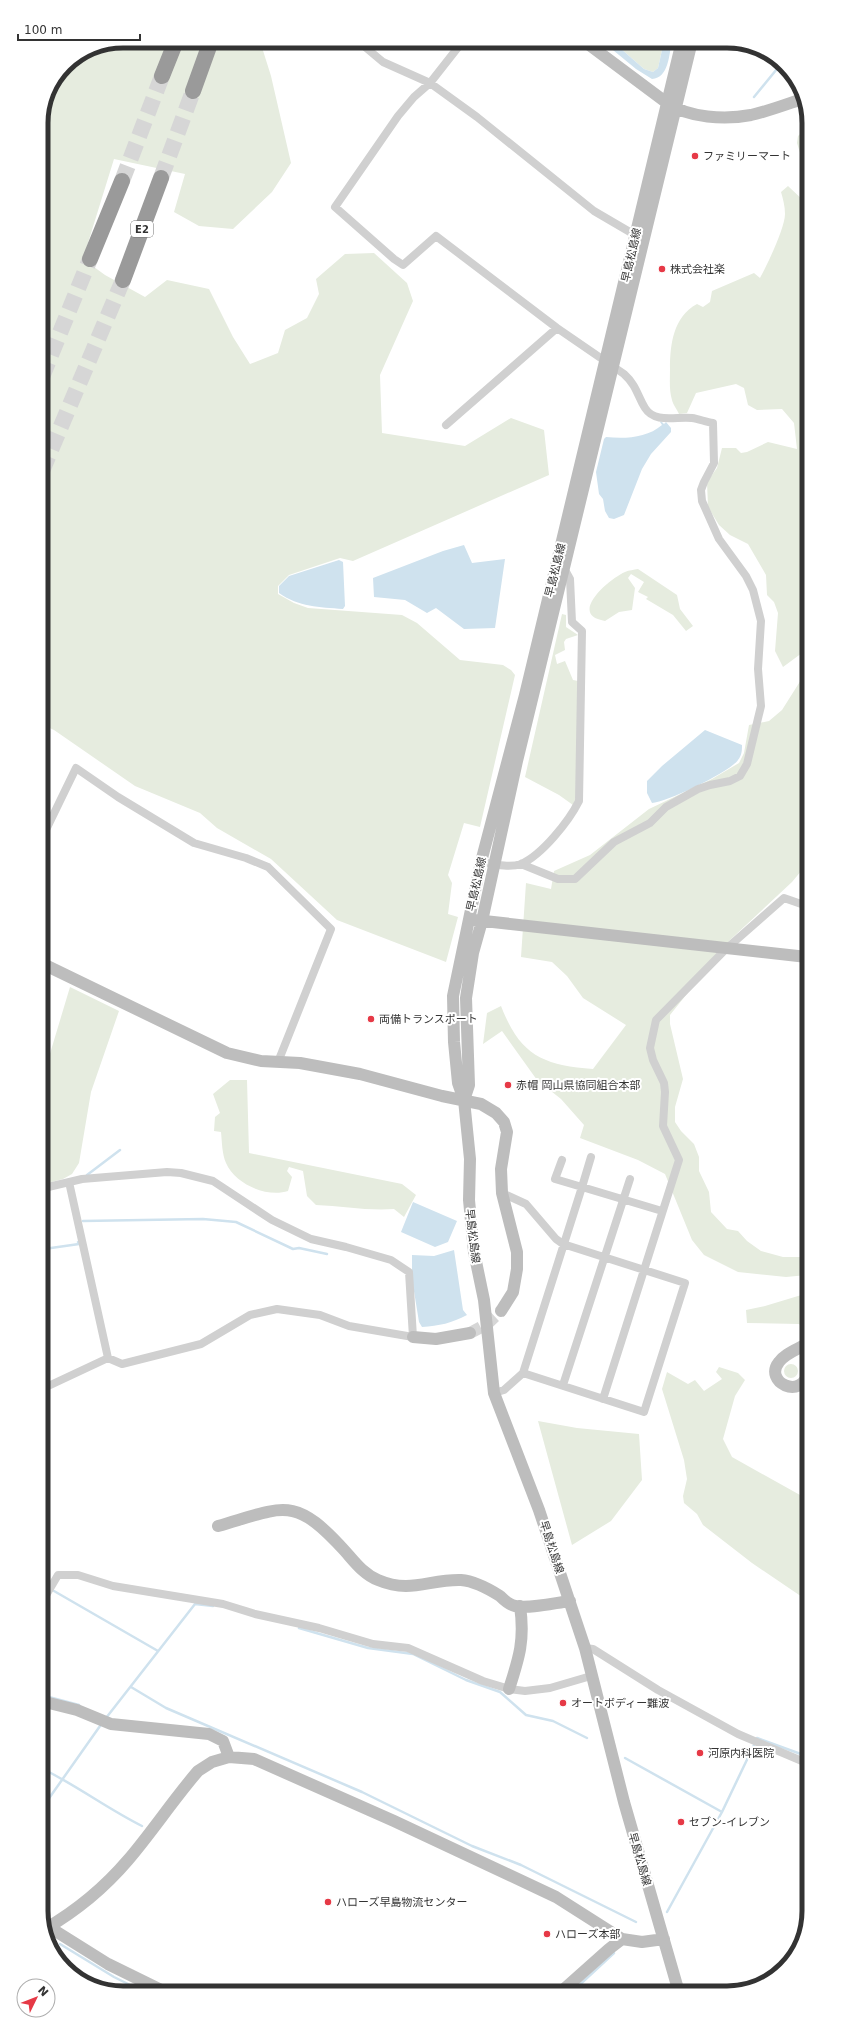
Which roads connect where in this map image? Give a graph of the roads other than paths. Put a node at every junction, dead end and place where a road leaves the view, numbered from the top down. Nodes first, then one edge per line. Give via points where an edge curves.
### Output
1 (173, 48) edge
2 (208, 48) edge
3 (366, 48) edge
4 (458, 48) edge
5 (593, 48) edge
6 (681, 48) edge
7 (690, 48) edge
8 (162, 76) tunnel mouth
9 (430, 83) junction
10 (193, 91) tunnel mouth
11 (798, 100) edge
12 (671, 106) junction
13 (161, 178) tunnel mouth
14 (122, 181) tunnel mouth
15 (635, 235) junction
16 (90, 258) tunnel mouth
17 (123, 280) tunnel mouth
18 (557, 328) junction
19 (610, 365) junction
20 (446, 425) dead end
21 (565, 570) junction
22 (48, 826) edge
23 (481, 862) junction
24 (521, 864) junction
25 (494, 865) junction
26 (802, 904) edge
27 (468, 919) junction
28 (482, 921) junction
29 (726, 949) junction
30 (802, 957) edge
31 (48, 966) edge
32 (278, 1062) junction
33 (464, 1100) junction
34 (591, 1157) dead end
35 (562, 1160) dead end
36 (630, 1179) dead end
37 (69, 1182) junction
38 (48, 1187) edge
39 (582, 1187) junction
40 (502, 1193) junction
41 (623, 1199) junction
42 (662, 1211) junction
43 (563, 1244) junction
44 (603, 1257) junction
45 (643, 1270) junction
46 (501, 1311) tunnel mouth
47 (470, 1333) tunnel mouth
48 (413, 1337) junction
49 (802, 1346) edge
50 (108, 1358) junction
51 (523, 1373) junction
52 (802, 1383) edge
53 (48, 1386) edge
54 (562, 1386) junction
55 (494, 1393) junction
56 (603, 1399) junction
57 (218, 1526) dead end
58 (48, 1584) edge
59 (570, 1602) junction
60 (520, 1606) junction
61 (585, 1648) junction
62 (591, 1676) junction
63 (508, 1689) junction
64 (48, 1703) edge
65 (229, 1757) junction
66 (802, 1761) edge
67 (49, 1925) edge
68 (50, 1930) edge
69 (664, 1939) junction
70 (622, 1940) junction
71 (153, 1986) edge
72 (567, 1986) edge
73 (677, 1986) edge

1 - 8 highway
2 - 10 highway
3 - 9 street via 382,62
4 - 9 street
5 - 12 main road
6 - 12 main road, 早島松島線
7 - 12 main road, 早島松島線
9 - 15 street via 594,210
9 - 18 street via 398,116 335,207 403,265 436,236
11 - 12 main road via 750,115 701,115
12 - 15 main road, 早島松島線
12 - 19 main road, 早島松島線
13 - 17 highway, E2
14 - 16 highway
15 - 19 main road, 早島松島線
18 - 19 street
18 - 20 street
19 - 21 main road, 早島松島線
19 - 23 main road, 早島松島線
19 - 24 street via 632,381 645,409 650,413 669,420 692,418 713,423 714,463 701,490 702,502 719,539 746,576 758,604 761,621 758,669 761,706 758,726 747,764 740,776 698,789 666,807 650,823 614,842 575,879 558,879
21 - 24 street via 570,579 572,622 582,631 578,801 569,817 549,841
21 - 25 main road, 早島松島線
22 - 32 street via 76,768 194,843 268,867 331,929
23 - 25 street
23 - 27 main road, 早島松島線
24 - 25 street
25 - 28 main road, 早島松島線
26 - 29 street via 784,898
27 - 28 main road
27 - 33 main road, 早島松島線 via 453,996 458,1083
28 - 29 main road
28 - 33 main road, 早島松島線 via 473,953 466,998 469,1085
29 - 30 main road
29 - 42 street via 656,1020 652,1035 650,1048 664,1083 663,1126 679,1160
31 - 32 main road via 227,1053 249,1059
32 - 33 main road via 300,1063 360,1074
33 - 40 main road via 481,1104 496,1113 504,1122 507,1132 501,1169
33 - 55 main road, 早島松島線 via 470,1159 468,1200 474,1252 484,1300
34 - 39 street
35 - 39 street via 555,1179
36 - 41 street
37 - 38 street
37 - 48 street via 167,1172 213,1181 272,1220 311,1239 391,1260 409,1272
37 - 50 street
39 - 41 street
39 - 43 street
40 - 43 street via 526,1204
40 - 46 main road via 514,1242 517,1269 513,1292
41 - 42 street
41 - 44 street
42 - 45 street
43 - 44 street
43 - 51 street
44 - 45 street
44 - 54 street
45 - 56 street
45 - 56 street via 684,1283 644,1412
47 - 48 main road via 436,1339
48 - 50 street via 349,1326 320,1315 277,1309 250,1315 201,1344 122,1364
49 - 52 main road via 782,1358 775,1372 784,1385 794,1387
50 - 53 street
51 - 54 street
51 - 55 street via 504,1390
54 - 56 street
55 - 59 main road, 早島松島線 via 540,1510
57 - 60 main road via 272,1510 291,1509 316,1522 361,1570 376,1580 407,1587 445,1580 463,1580 482,1586 514,1606
58 - 63 street via 58,1575 78,1575 113,1586 223,1604 373,1644 408,1648 483,1681
59 - 60 main road
59 - 61 main road, 早島松島線
60 - 63 main road via 523,1628 521,1651
61 - 62 main road, 早島松島線
61 - 66 street via 593,1649 658,1690 738,1734
62 - 63 street via 550,1688 525,1691
62 - 69 main road, 早島松島線
64 - 65 main road via 77,1710 111,1724 209,1734 223,1741
65 - 67 main road via 212,1762 198,1771 128,1860 107,1882 80,1906
65 - 70 main road via 254,1759 394,1821 556,1897
68 - 71 main road via 108,1964
69 - 70 main road via 642,1942
69 - 73 main road, 早島松島線
70 - 72 main road

